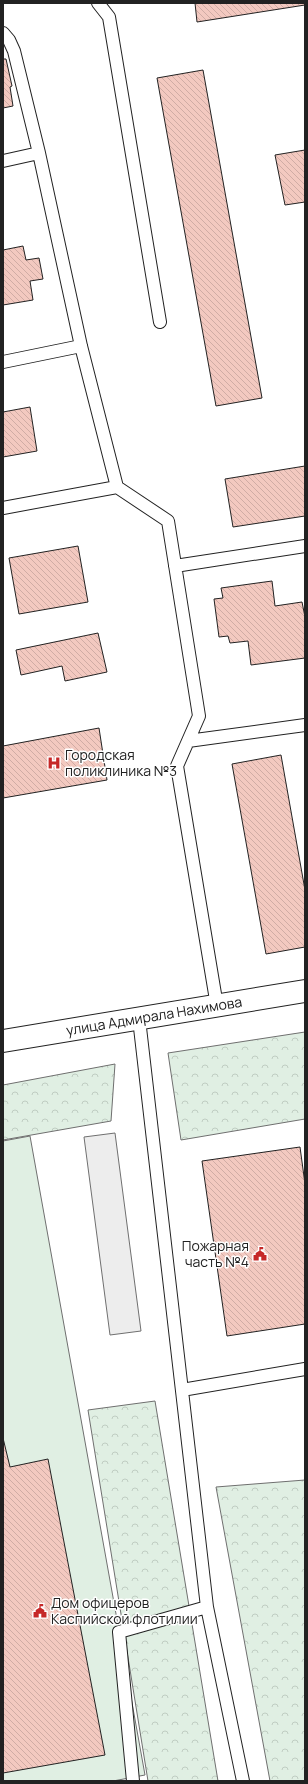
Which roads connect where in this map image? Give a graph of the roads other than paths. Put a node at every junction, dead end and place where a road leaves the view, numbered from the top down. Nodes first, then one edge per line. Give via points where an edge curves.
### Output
1 (98, 3) edge
2 (3, 33) edge
3 (39, 153) junction
4 (3, 161) edge
5 (160, 322) dead end
6 (81, 346) junction
7 (3, 362) edge
8 (117, 487) junction
9 (3, 508) edge
10 (305, 546) edge
11 (175, 566) junction
12 (305, 725) edge
13 (188, 741) junction
14 (305, 991) edge
15 (217, 1006) junction
16 (139, 1019) junction
17 (3, 1042) edge
18 (305, 1369) edge
19 (182, 1390) junction
20 (207, 1607) junction
21 (133, 1781) edge
22 (243, 1781) edge

1 - 5 lane via 109,17
2 - 3 lane via 14,50
3 - 4 lane
3 - 6 lane
6 - 7 lane
6 - 8 lane
8 - 9 lane
8 - 11 lane via 168,521
10 - 11 lane
11 - 13 lane via 199,716
12 - 13 lane
13 - 15 lane via 177,766
14 - 15 main road, улица Адмирала Нахимова
15 - 16 main road, улица Адмирала Нахимова
16 - 17 main road, улица Адмирала Нахимова
16 - 19 lane
18 - 19 lane
19 - 20 lane
20 - 21 lane via 119,1632
20 - 22 lane

